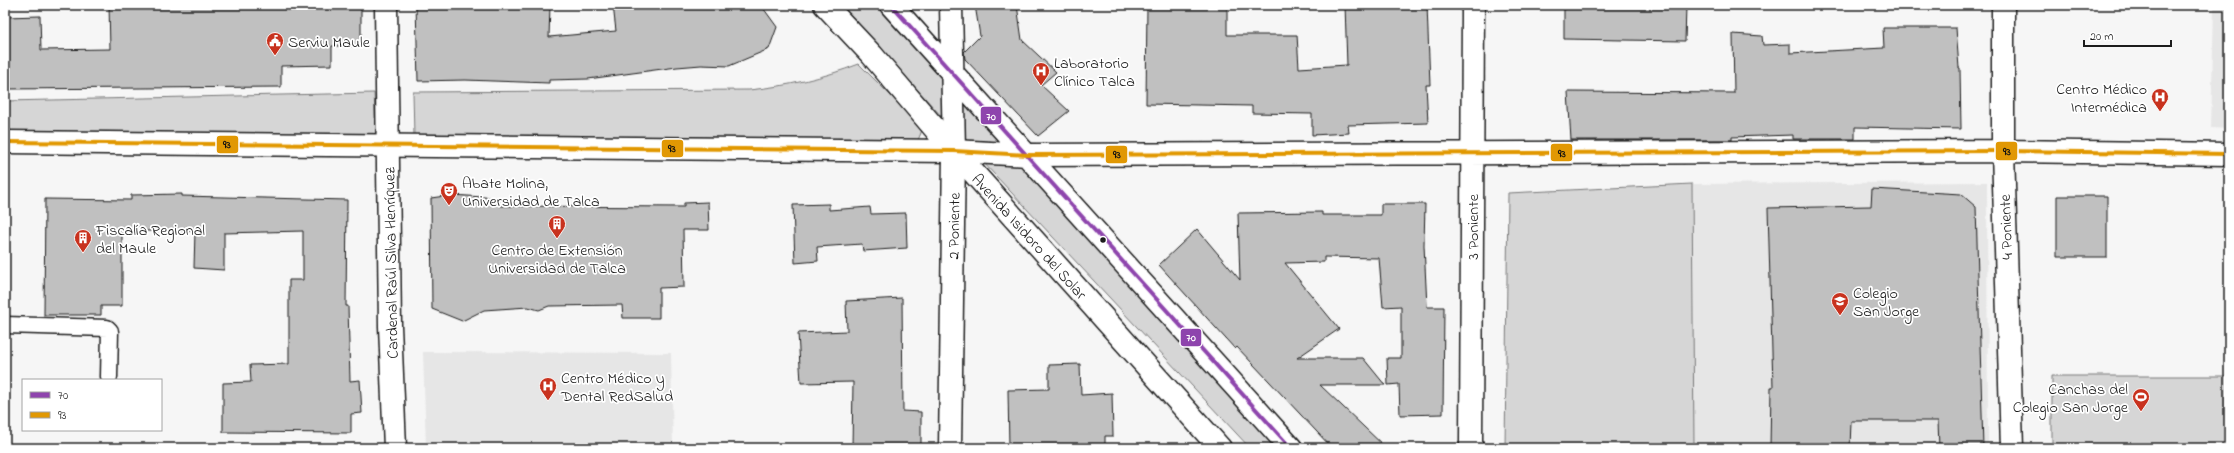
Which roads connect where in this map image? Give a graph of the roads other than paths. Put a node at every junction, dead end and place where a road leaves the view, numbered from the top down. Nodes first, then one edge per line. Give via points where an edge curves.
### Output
1 (386, 5) edge
2 (825, 5) edge
3 (890, 5) edge
4 (951, 5) edge
5 (1473, 5) edge
6 (2003, 5) edge
7 (954, 74) junction
8 (5, 142) edge
9 (388, 146) junction
10 (954, 151) junction
11 (2003, 151) junction
12 (1472, 154) junction
13 (2229, 154) edge
14 (1028, 155) junction
15 (5, 325) edge
16 (109, 377) dead end
17 (395, 448) edge
18 (950, 448) edge
19 (1220, 448) edge
20 (1290, 448) edge
21 (1471, 448) edge
22 (2012, 448) edge

1 - 9 street, Cardenal Raúl Silva Henríquez
2 - 10 street, Avenida Isidoro del Solar via 872,55
3 - 7 street
4 - 7 street, 2 Poniente
5 - 12 street, 3 Poniente
6 - 11 street, 4 Poniente
7 - 10 street, 2 Poniente
7 - 14 street
8 - 9 street
9 - 10 street
9 - 17 street, Cardenal Raúl Silva Henríquez via 390,326
10 - 14 street
10 - 18 street, 2 Poniente
10 - 19 street, Avenida Isidoro del Solar
11 - 12 street
11 - 13 street
11 - 22 street, 4 Poniente
12 - 14 street
12 - 21 street, 3 Poniente
14 - 20 street
15 - 16 lane via 107,328 110,331

